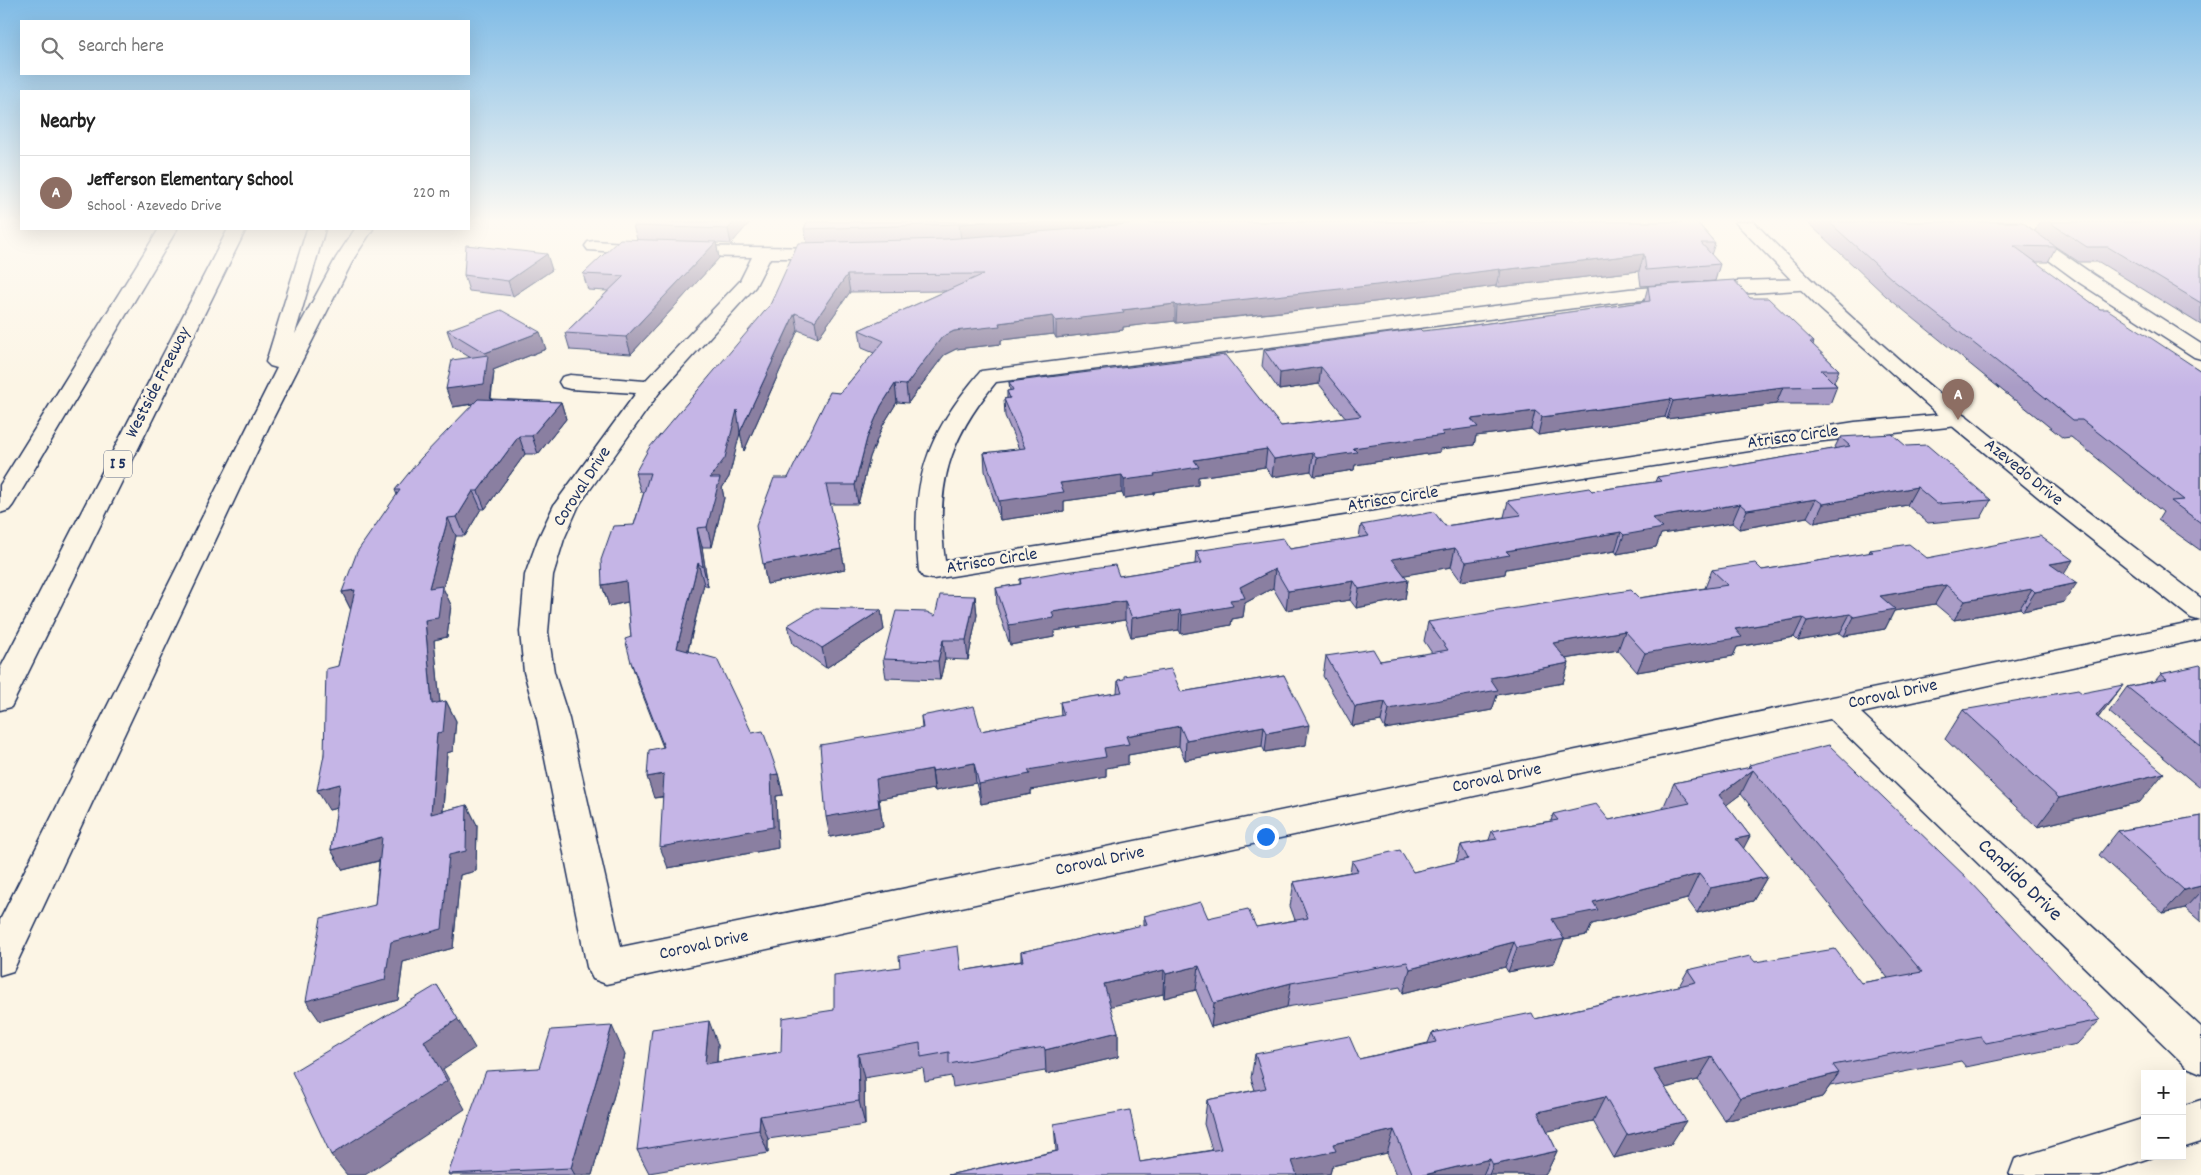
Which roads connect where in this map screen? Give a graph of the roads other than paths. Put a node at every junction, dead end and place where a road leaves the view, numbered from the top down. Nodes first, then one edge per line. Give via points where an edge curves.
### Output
1 (139, 277) edge
2 (213, 277) edge
3 (302, 277) edge
4 (335, 277) edge
5 (751, 277) edge
6 (1798, 277) edge
7 (2084, 277) edge
8 (1806, 285) junction
9 (2201, 353) edge
10 (570, 382) dead end
11 (651, 388) junction
12 (1958, 420) junction
13 (259, 424) junction
14 (0, 505) edge
15 (2201, 612) edge
16 (2201, 630) edge
17 (0, 699) edge
18 (1836, 708) junction
19 (0, 959) edge
20 (2201, 1054) edge
21 (2201, 1121) edge
22 (2186, 1126) edge
23 (2141, 1140) edge
24 (2031, 1175) edge

1 - 14 main road
2 - 17 main road, Westside Freeway / I 5
3 - 13 main road
4 - 13 main road
5 - 11 main road, Coroval Drive
6 - 8 main road, Azevedo Drive
7 - 9 main road
8 - 12 main road, Azevedo Drive
8 - 12 main road, Atrisco Circle via 1629,295 988,376 954,420 934,466 927,500 927,537 933,571 1788,438
10 - 11 main road
11 - 18 main road, Coroval Drive via 567,505 539,575 534,632 539,672 553,719 606,967
12 - 15 main road, Azevedo Drive
13 - 19 main road
16 - 18 main road, Coroval Drive
18 - 20 main road, Candido Drive
21 - 22 main road
23 - 24 main road

